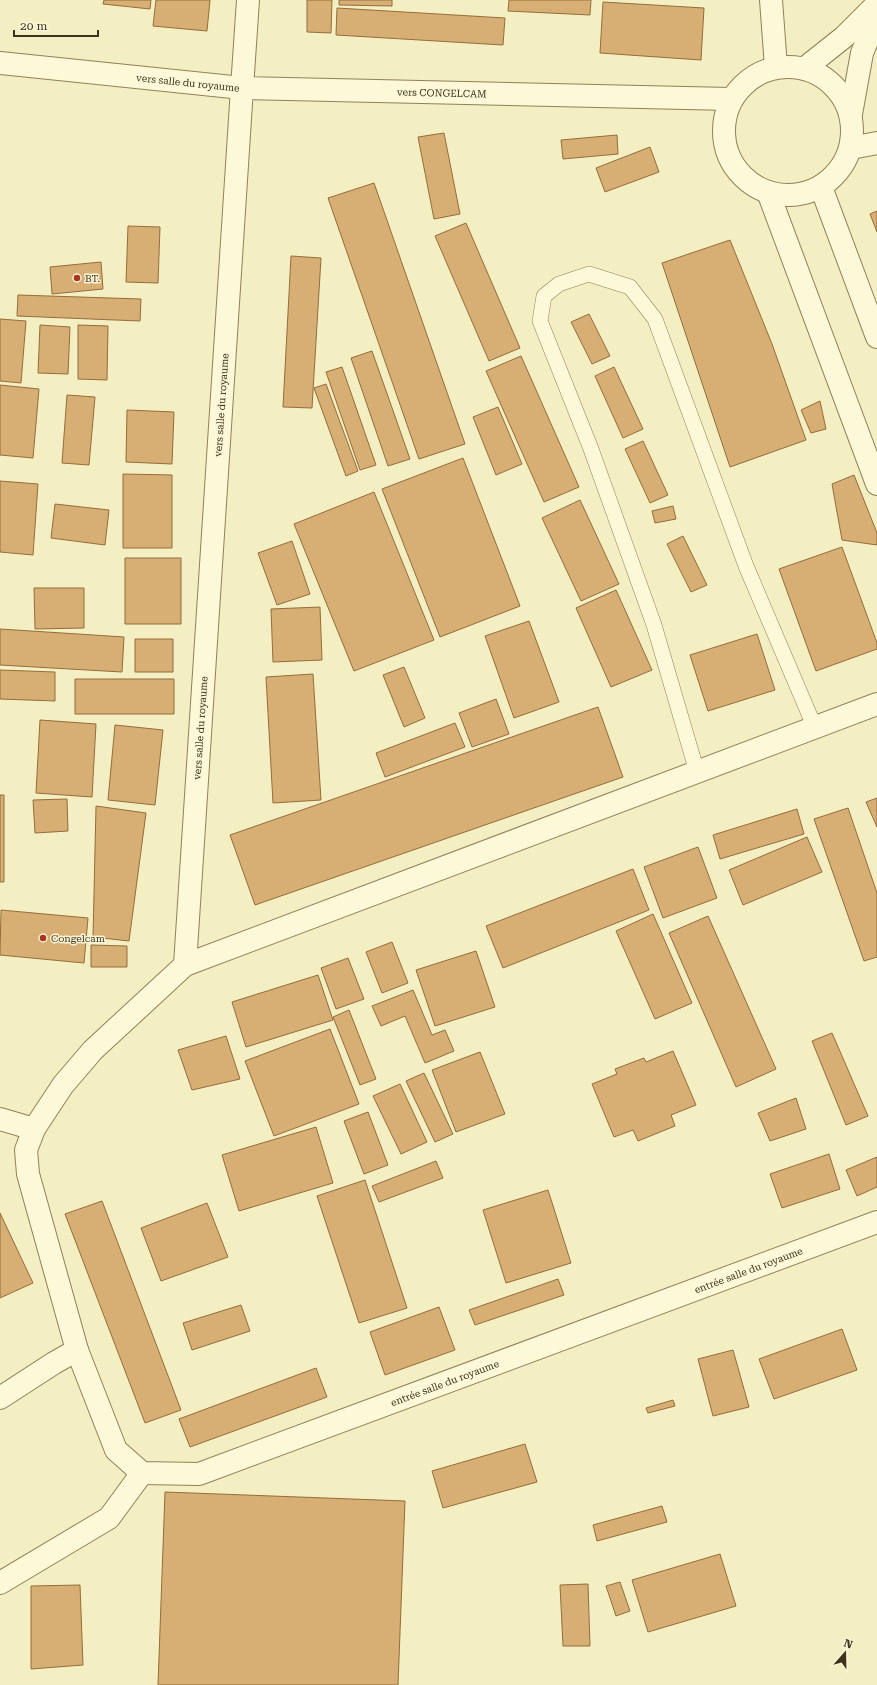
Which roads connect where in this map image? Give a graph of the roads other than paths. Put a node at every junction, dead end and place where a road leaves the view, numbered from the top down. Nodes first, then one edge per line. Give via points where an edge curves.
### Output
1 (248, 0) edge
2 (771, 0) edge
3 (877, 4) edge
4 (877, 17) edge
5 (0, 63) edge
6 (776, 67) junction
7 (806, 68) junction
8 (242, 88) junction
9 (730, 99) junction
10 (851, 114) junction
11 (877, 143) edge
12 (851, 148) junction
13 (821, 186) junction
14 (768, 192) junction
15 (877, 337) edge
16 (877, 484) edge
17 (877, 704) edge
18 (815, 728) junction
19 (697, 772) junction
20 (185, 965) junction
21 (0, 1119) edge
22 (34, 1129) junction
23 (877, 1222) edge
24 (78, 1350) junction
25 (0, 1398) edge
26 (142, 1473) junction
27 (0, 1583) edge

1 - 8 street
2 - 6 street
3 - 7 street via 844,37
4 - 10 street via 862,53
5 - 8 street, vers salle du royaume
6 - 7 street
6 - 9 street via 750,78
7 - 10 street via 834,86
8 - 9 street, vers CONGELCAM
8 - 20 street, vers salle du royaume
9 - 14 street via 723,127 727,155 744,178
10 - 12 street
11 - 12 street
12 - 13 street via 840,170
13 - 14 street via 797,195
13 - 15 street
14 - 16 street
17 - 18 street
18 - 19 street
18 - 19 lane via 746,566 655,319 630,287 589,274 559,284 544,296 540,321 591,449 654,625
19 - 20 street
20 - 22 street via 93,1050 63,1085
21 - 22 street
22 - 24 street via 26,1150 28,1174
23 - 26 street, entrée salle du royaume via 199,1474
24 - 25 street
24 - 26 street via 116,1450
26 - 27 street via 109,1518

